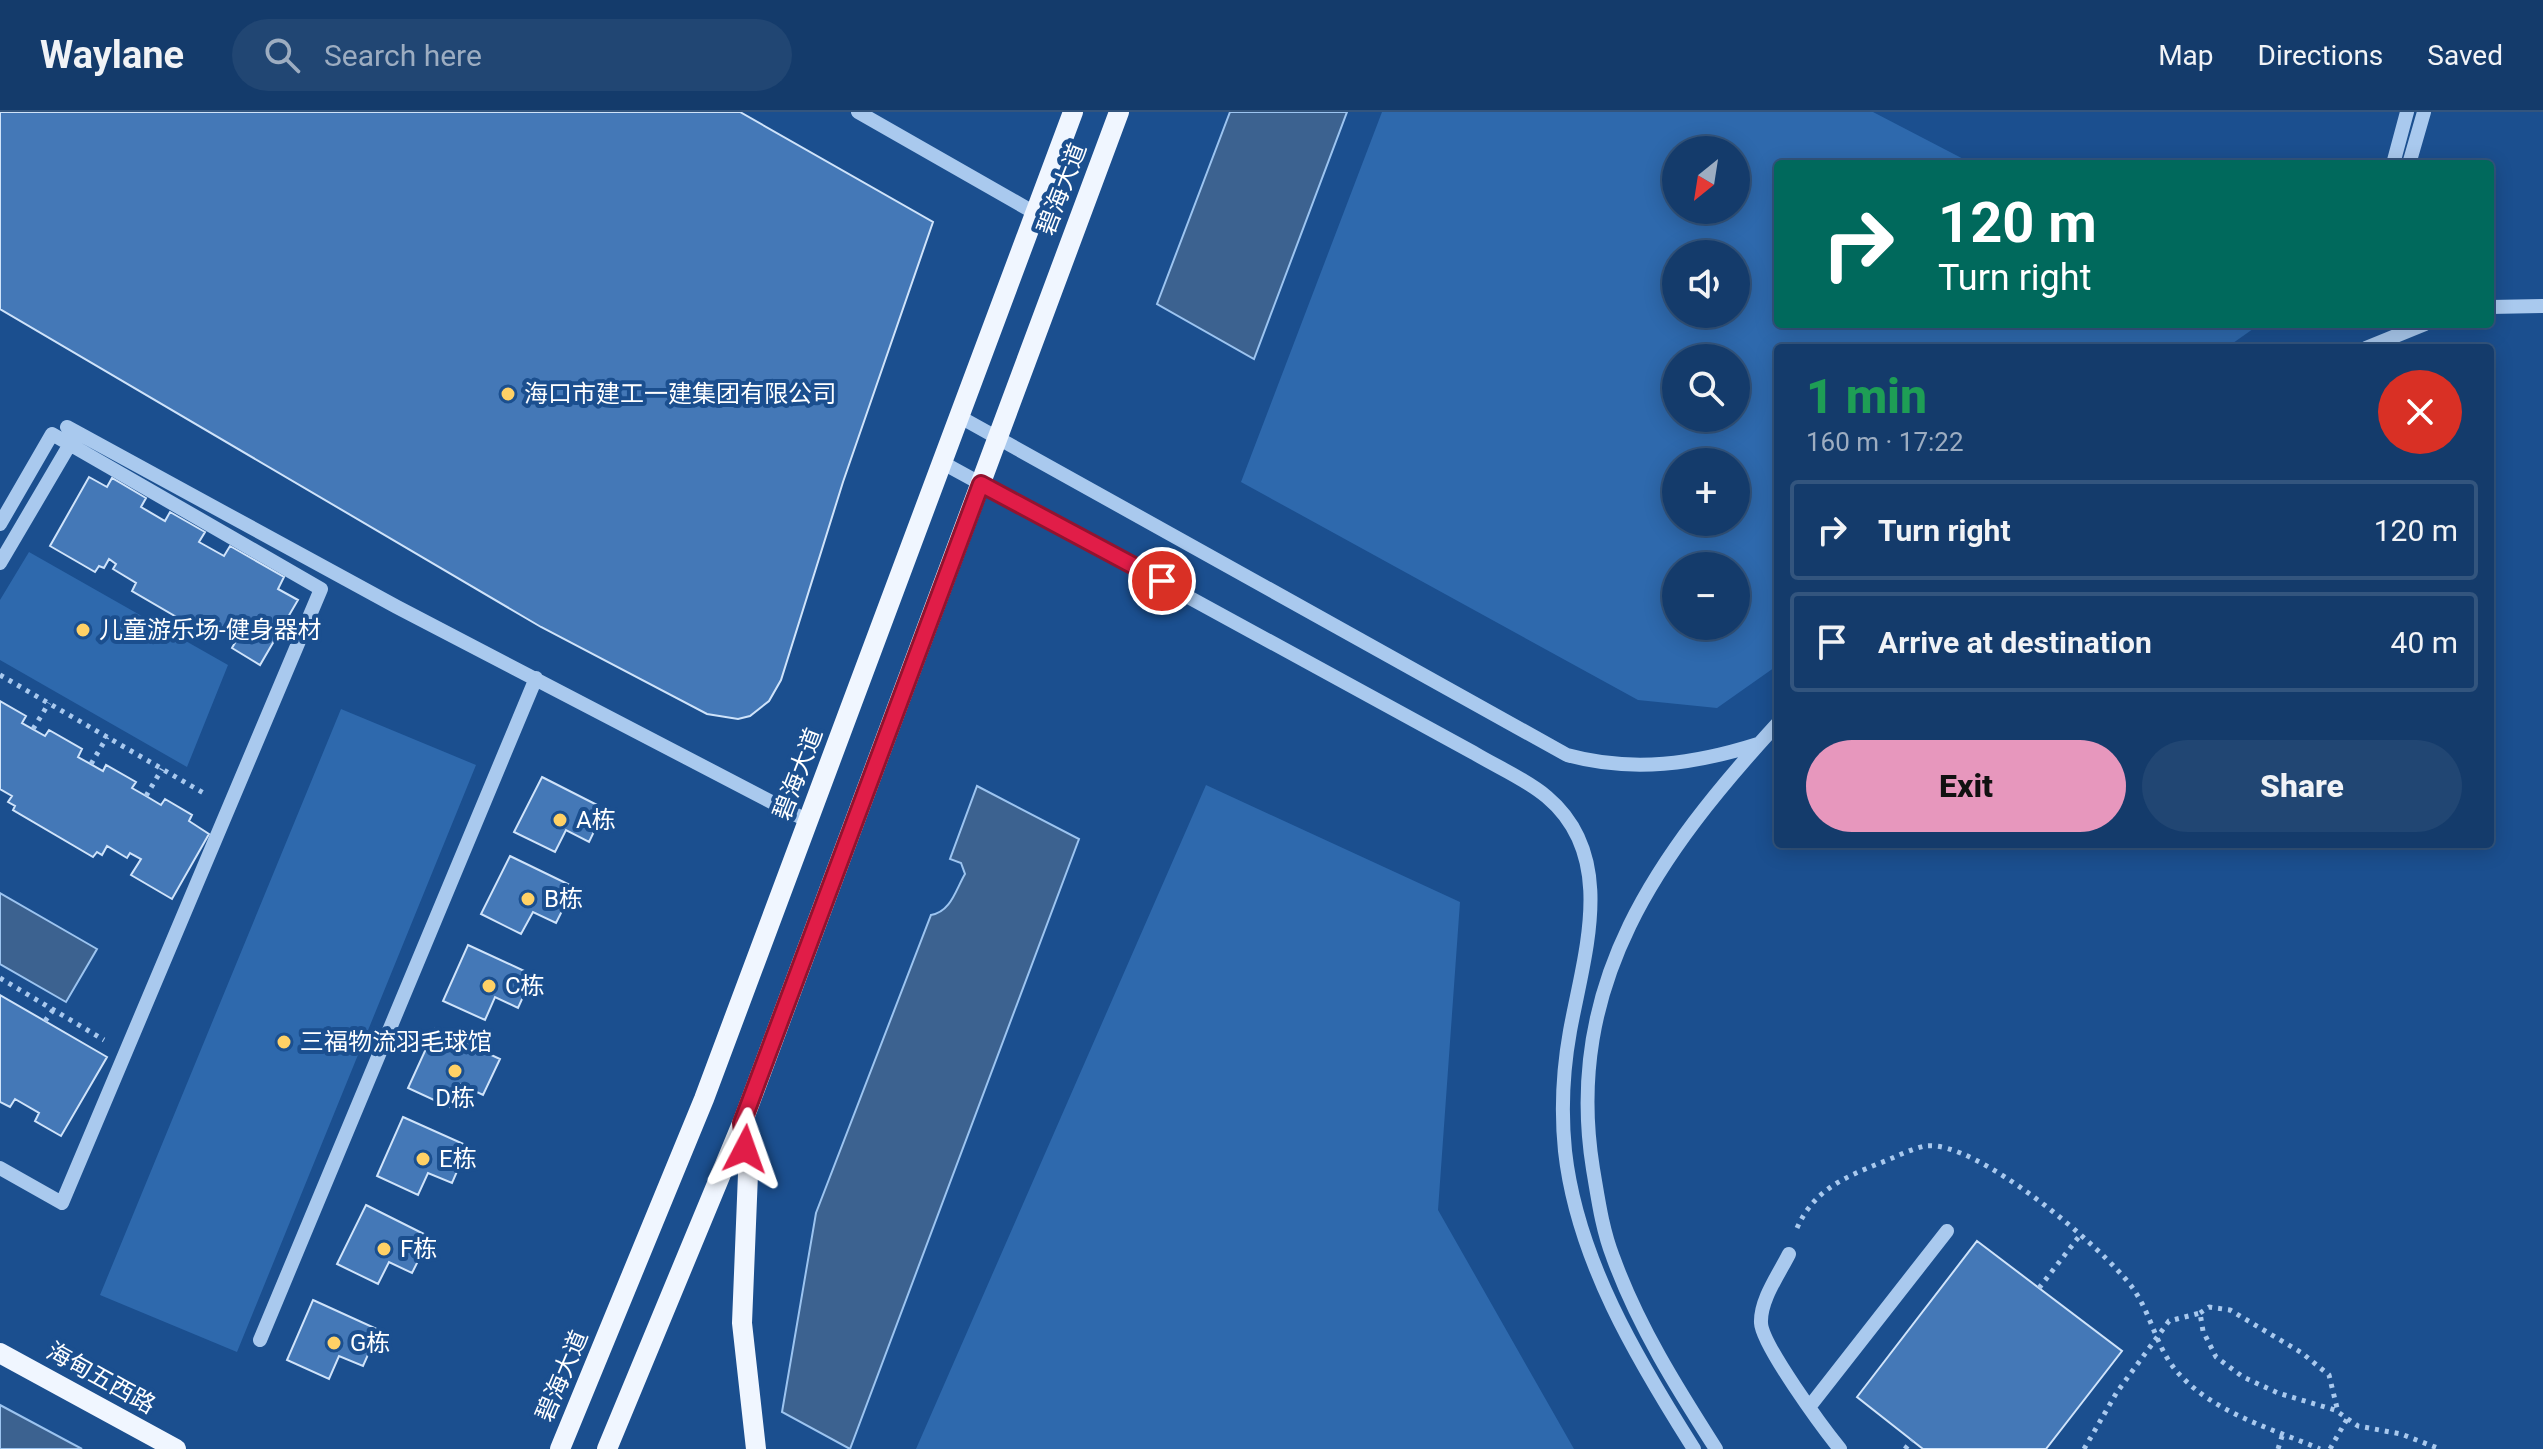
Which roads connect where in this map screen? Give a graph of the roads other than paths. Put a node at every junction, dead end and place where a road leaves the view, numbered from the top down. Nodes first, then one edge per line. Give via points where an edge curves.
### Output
1 (858, 112) edge
2 (1073, 112) edge
3 (1119, 112) edge
4 (2407, 112) edge
5 (2424, 112) edge
6 (2394, 160) edge
7 (2410, 160) edge
8 (1035, 213) junction
9 (2543, 306) edge
10 (2494, 307) edge
11 (2415, 328) edge
12 (2376, 344) edge
13 (960, 417) junction
14 (67, 427) dead end
15 (998, 438) junction
16 (70, 444) junction
17 (943, 463) junction
18 (981, 484) junction
19 (0, 524) edge
20 (0, 563) edge
21 (536, 678) junction
22 (1774, 727) edge
23 (1758, 744) junction
24 (808, 821) junction
25 (742, 1123) junction
26 (0, 1168) edge
27 (1947, 1231) dead end
28 (1789, 1254) road end
29 (260, 1340) dead end
30 (0, 1353) edge
31 (1810, 1406) junction
32 (176, 1449) edge
33 (560, 1449) edge
34 (607, 1449) edge
35 (756, 1449) edge
36 (1694, 1449) edge
37 (1716, 1449) edge
38 (1840, 1449) edge

1 - 8 street
2 - 8 main road, 碧海大道
3 - 15 main road, 碧海大道
4 - 6 street
5 - 7 street
8 - 13 main road, 碧海大道
9 - 10 street
11 - 12 street
13 - 15 street
13 - 17 main road, 碧海大道
14 - 21 street
15 - 18 main road, 碧海大道
15 - 23 street via 1567,755 1599,764 1691,763
16 - 19 street via 52,434
16 - 20 street
16 - 26 street via 321,589 62,1203
17 - 18 street
17 - 24 main road, 碧海大道
18 - 25 main road, 碧海大道
18 - 36 street via 1474,753 1547,797 1573,829 1585,857 1593,908 1563,1095 1565,1151 1576,1208 1622,1326
21 - 24 street
21 - 29 street
22 - 23 street
23 - 37 street via 1689,830 1628,928 1598,1002 1587,1058 1585,1120 1612,1256 1677,1388
24 - 33 main road, 碧海大道 via 698,1113
25 - 34 main road, 碧海大道
25 - 35 main road via 748,1174 742,1323
27 - 31 street
28 - 31 street via 1763,1305 1761,1325
30 - 32 main road, 海甸五西路
31 - 38 street

